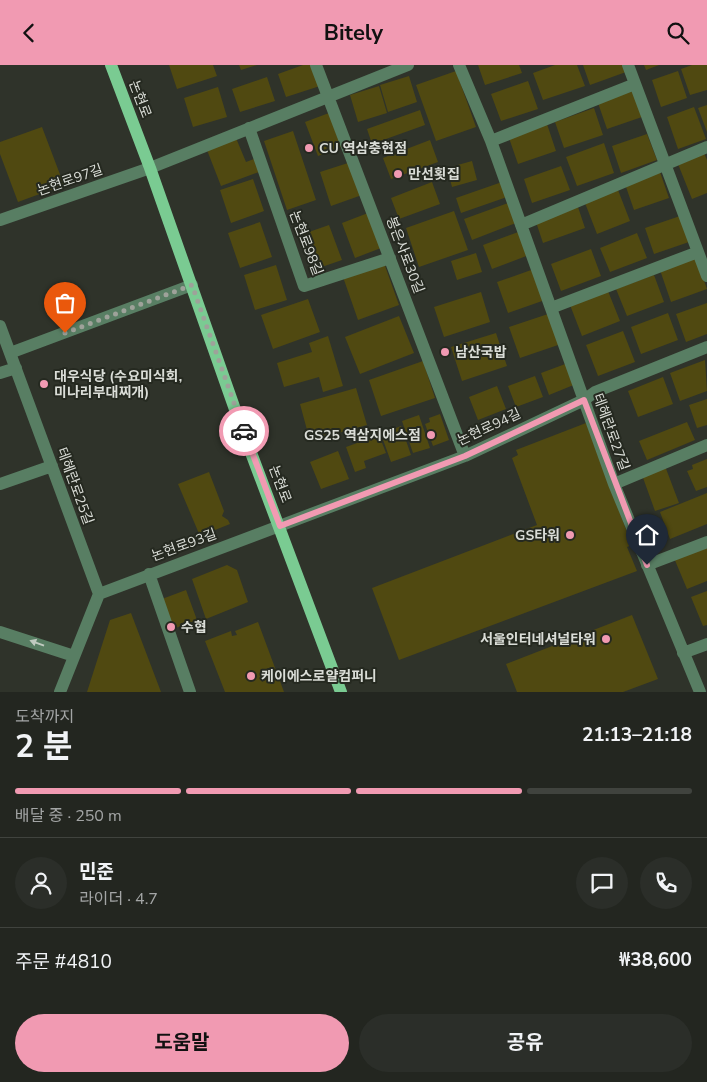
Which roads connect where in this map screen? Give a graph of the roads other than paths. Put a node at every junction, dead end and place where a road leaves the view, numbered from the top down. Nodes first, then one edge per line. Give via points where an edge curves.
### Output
1 (111, 65) edge
2 (316, 65) edge
3 (408, 65) edge
4 (459, 65) edge
5 (628, 65) edge
6 (635, 84) junction
7 (328, 98) junction
8 (249, 128) junction
9 (491, 141) junction
10 (707, 147) edge
11 (665, 163) junction
12 (150, 168) junction
13 (0, 219) edge
14 (521, 225) junction
15 (698, 252) junction
16 (390, 258) junction
17 (707, 276) edge
18 (192, 285) junction
19 (551, 308) junction
20 (0, 326) edge
21 (707, 347) edge
22 (10, 353) junction
23 (16, 368) junction
24 (0, 373) edge
25 (584, 400) junction
26 (707, 445) edge
27 (465, 456) junction
28 (52, 466) junction
29 (0, 484) edge
30 (614, 484) junction
31 (280, 526) junction
32 (707, 542) edge
33 (647, 565) junction
34 (149, 574) junction
35 (99, 594) junction
36 (0, 632) edge
37 (707, 644) edge
38 (683, 653) junction
39 (74, 656) junction
40 (60, 692) edge
41 (190, 692) edge
42 (341, 692) edge
43 (700, 692) edge

1 - 12 main road, 논현로
2 - 7 street, 봉은사로30길
3 - 7 street
4 - 9 street, 테헤란로27길
5 - 6 street
6 - 9 street
6 - 11 street
7 - 8 street
7 - 16 street, 봉은사로30길
8 - 12 street
8 - 16 street, 논현로98길 via 304,287
9 - 14 street, 테헤란로27길
10 - 11 street
11 - 14 street
11 - 15 street
12 - 13 street, 논현로97길
12 - 18 main road, 논현로
14 - 19 street, 테헤란로27길
15 - 17 street
15 - 19 street
16 - 27 street, 봉은사로30길
18 - 22 street
18 - 31 main road, 논현로
19 - 25 street, 테헤란로27길
20 - 22 street, 테헤란로25길
21 - 25 street, 논현로94길 via 595,392
22 - 23 street, 테헤란로25길
23 - 24 street
23 - 28 street, 테헤란로25길
25 - 27 street, 논현로94길
25 - 30 street, 테헤란로27길
26 - 30 street
27 - 31 street, 논현로94길
28 - 29 street
28 - 35 street, 테헤란로25길
30 - 33 street, 테헤란로27길
31 - 34 street, 논현로93길
31 - 42 main road, 논현로
32 - 33 street
33 - 38 street, 테헤란로27길
34 - 35 street, 논현로93길
34 - 41 street
35 - 39 street
39 -> 36 street
37 - 38 street
38 - 43 street, 테헤란로27길
39 - 40 street

